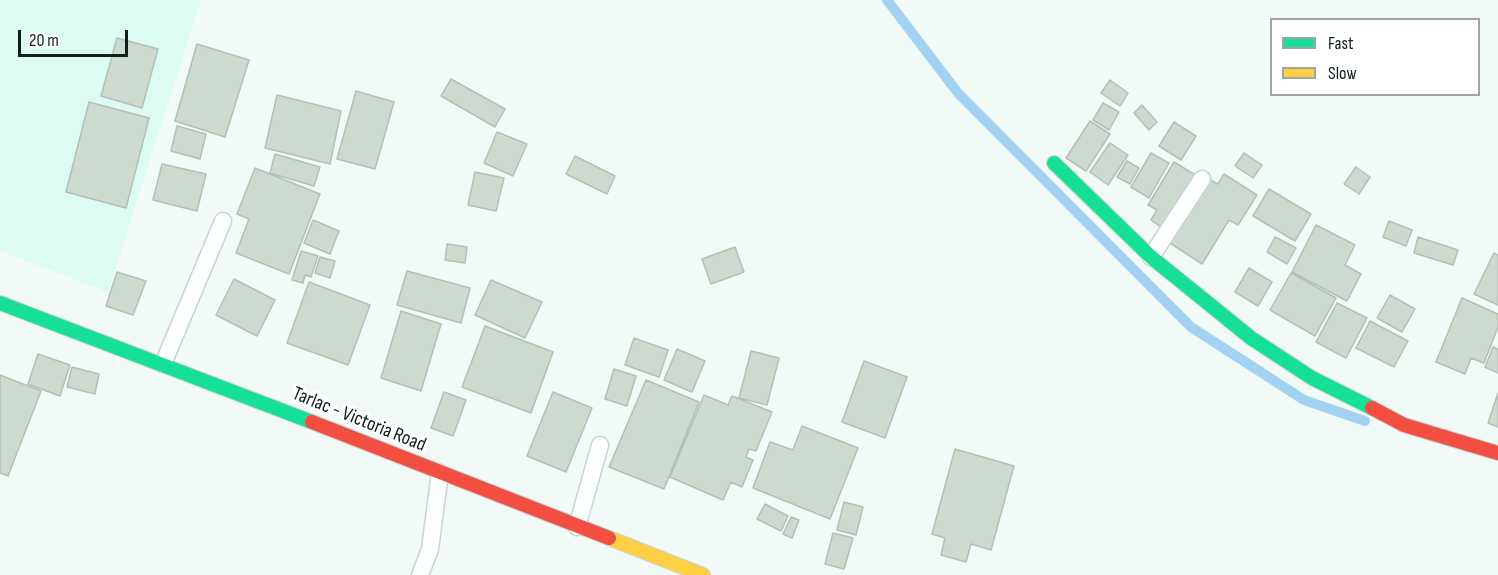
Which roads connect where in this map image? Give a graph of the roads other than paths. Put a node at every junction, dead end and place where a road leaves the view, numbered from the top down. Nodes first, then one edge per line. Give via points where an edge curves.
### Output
1 (1054, 163) dead end
2 (1202, 179) dead end
3 (223, 221) dead end
4 (1151, 257) junction
5 (0, 303) edge
6 (163, 364) junction
7 (600, 445) dead end
8 (1498, 453) edge
9 (440, 473) junction
10 (577, 526) junction
11 (697, 574) edge
12 (420, 575) edge

1 - 4 main road
2 - 4 lane
3 - 6 lane
4 - 8 main road via 1251,338 1312,378 1404,425
5 - 6 main road, Tarlac - Victoria Road
6 - 9 main road, Tarlac - Victoria Road
7 - 10 lane
9 - 10 main road, Tarlac - Victoria Road
9 - 12 lane via 430,549
10 - 11 main road, Tarlac - Victoria Road

